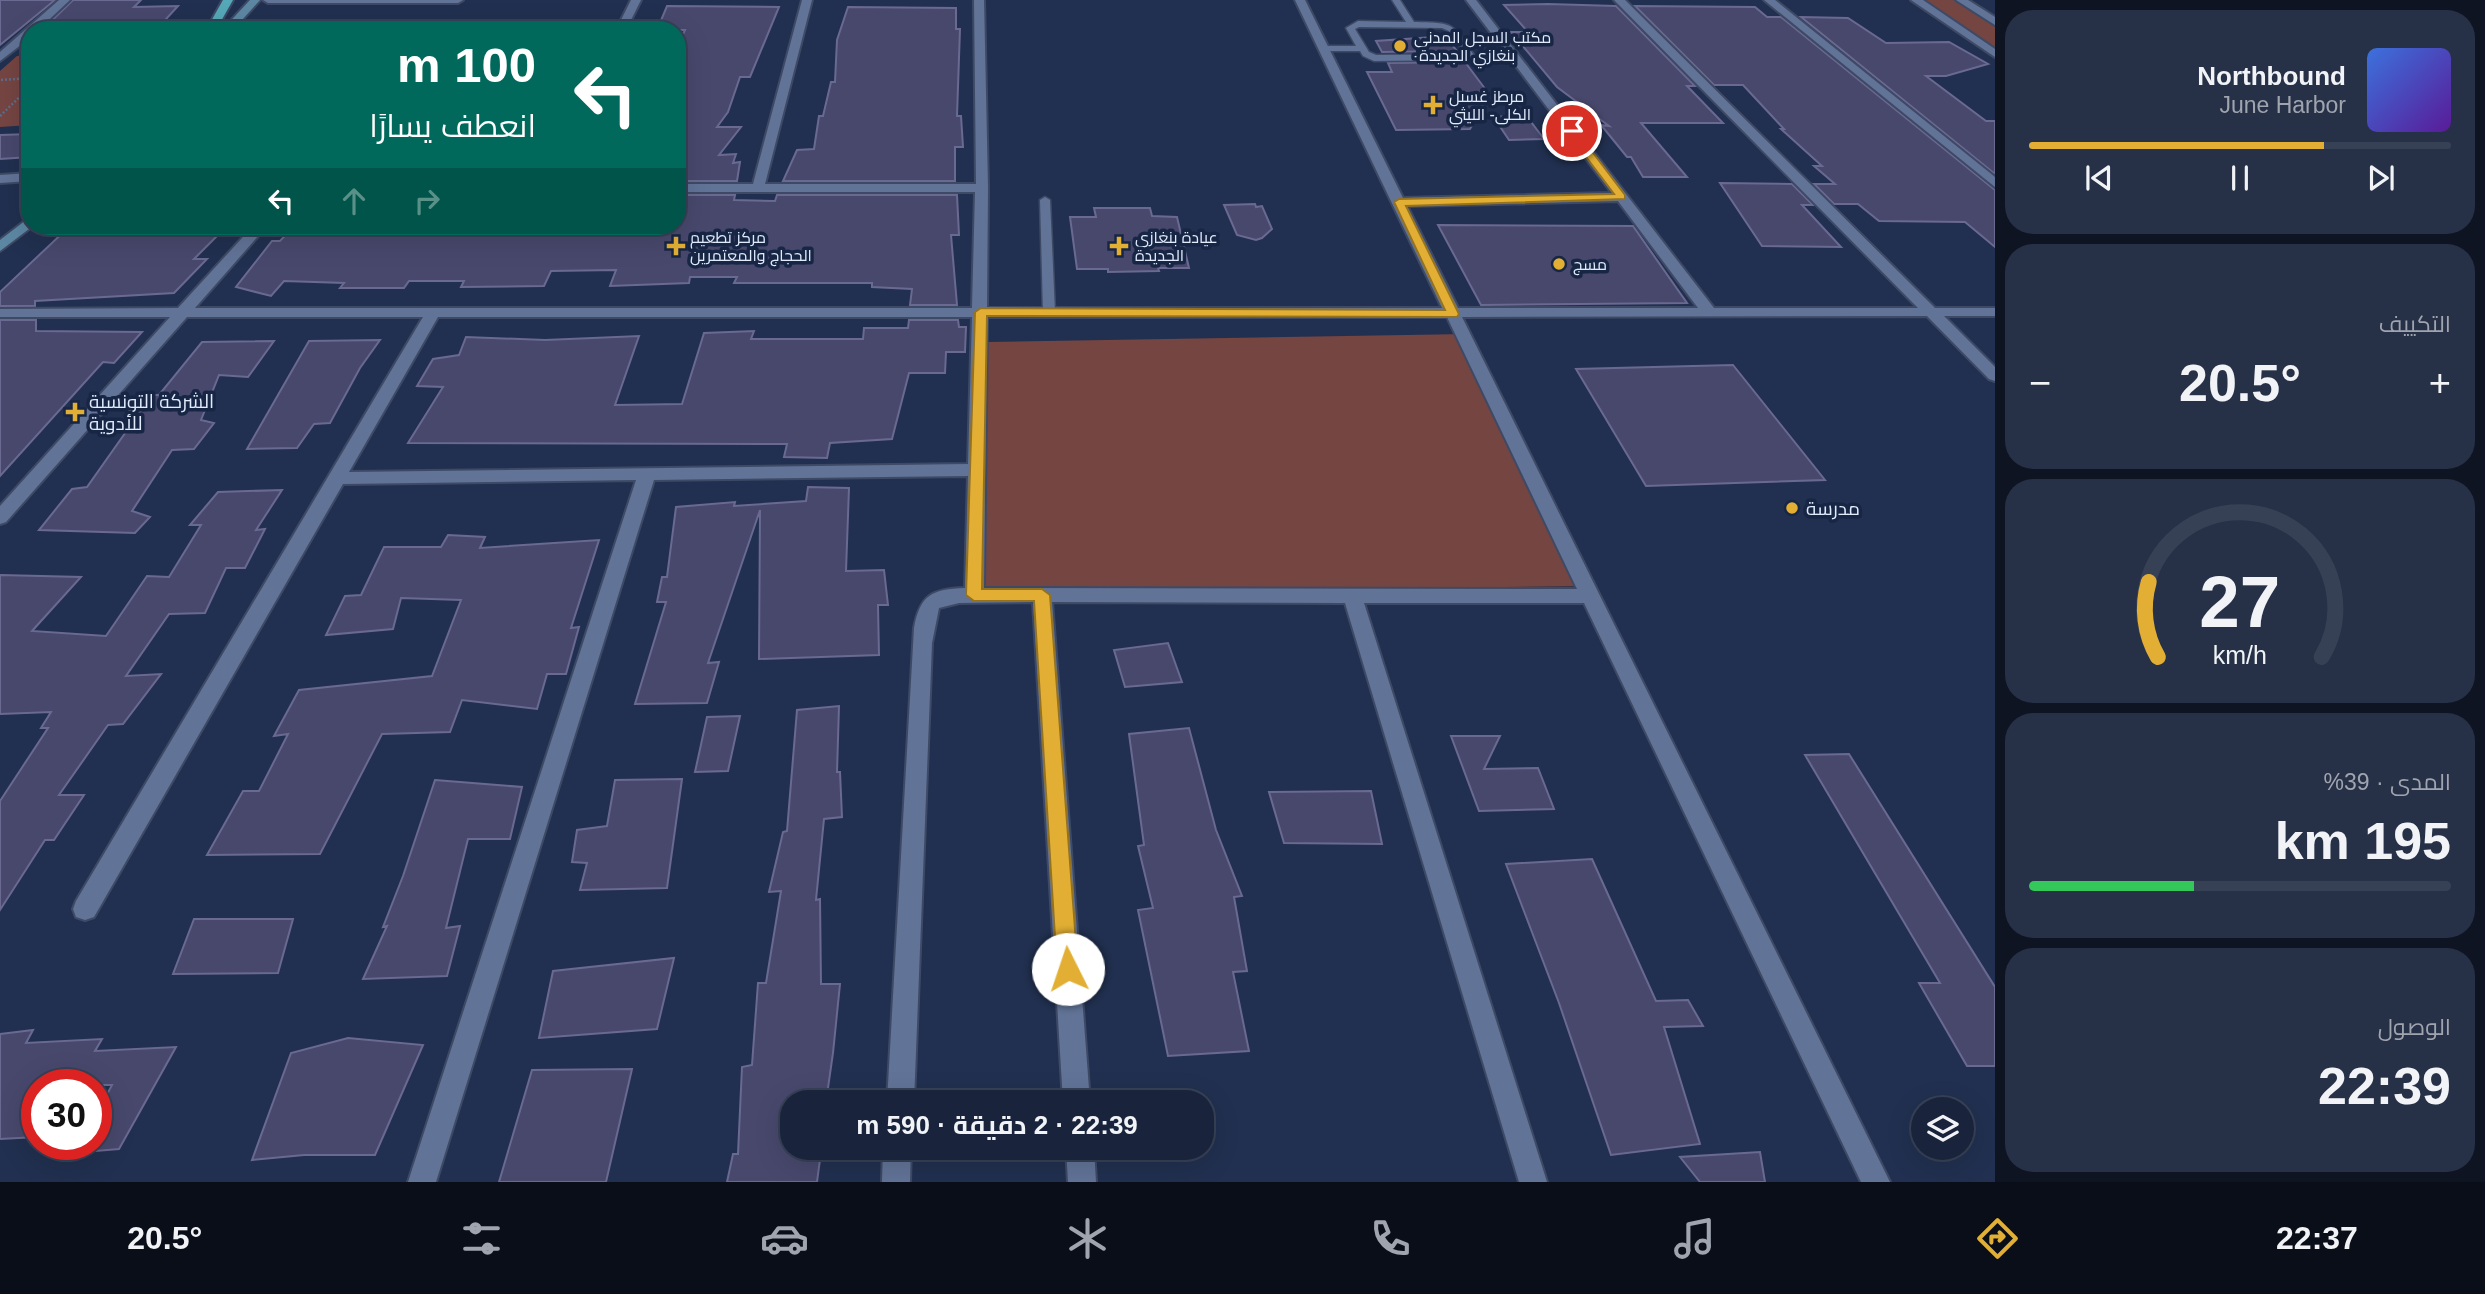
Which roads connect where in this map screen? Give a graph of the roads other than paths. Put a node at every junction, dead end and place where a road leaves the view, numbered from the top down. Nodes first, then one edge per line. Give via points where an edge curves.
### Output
1 (65, 0) edge
2 (228, 0) edge
3 (255, 0) edge
4 (268, 0) edge
5 (458, 0) edge
6 (636, 0) edge
7 (807, 0) edge
8 (979, 0) edge
9 (1300, 0) edge
10 (1396, 0) edge
11 (1471, 0) edge
12 (1619, 0) edge
13 (1769, 0) edge
14 (1916, 0) edge
15 (1961, 0) edge
16 (42, 21) edge
17 (216, 21) edge
18 (235, 21) edge
19 (250, 21) edge
20 (626, 21) edge
21 (1995, 22) edge
22 (1411, 24) junction
23 (21, 39) edge
24 (1362, 48) junction
25 (1324, 49) junction
26 (21, 52) edge
27 (1995, 54) edge
28 (2, 55) edge
29 (21, 178) edge
30 (0, 179) edge
31 (1995, 183) edge
32 (686, 188) edge
33 (758, 188) junction
34 (982, 188) junction
35 (1622, 197) junction
36 (1045, 200) dead end
37 (1399, 202) junction
38 (21, 228) edge
39 (252, 235) edge
40 (0, 247) edge
41 (434, 312) junction
42 (981, 312) junction
43 (1049, 312) junction
44 (1931, 312) junction
45 (1995, 312) edge
46 (0, 313) edge
47 (183, 313) junction
48 (1710, 313) junction
49 (1453, 314) junction
50 (1995, 376) edge
51 (977, 470) junction
52 (647, 474) junction
53 (337, 478) junction
54 (0, 518) edge
55 (974, 595) junction
56 (1042, 595) junction
57 (1352, 596) junction
58 (1590, 596) junction
59 (85, 909) dead end
60 (901, 1090) edge
61 (1076, 1090) edge
62 (897, 1160) edge
63 (1081, 1160) edge
64 (422, 1182) edge
65 (896, 1182) edge
66 (1082, 1182) edge
67 (1533, 1182) edge
68 (1876, 1182) edge

1 - 16 street
2 - 17 highway
3 - 18 main road
4 - 5 street
4 - 19 main road
6 - 20 street
7 - 33 street
8 - 34 street
9 - 25 street
10 - 22 lane
11 - 35 street
12 - 44 street
13 - 31 street
14 - 27 street
15 - 21 street
22 - 24 lane via 1353,25 1350,28
22 - 24 lane via 1448,27 1470,55 1379,58
23 - 28 street
24 - 25 lane
25 - 37 street
26 - 28 street
29 - 30 street
32 - 33 street
33 - 34 street
34 - 42 street
35 - 37 street
35 - 48 street
36 - 43 lane
37 - 49 street
38 - 40 main road
39 - 47 street
41 - 42 street
41 - 47 street
41 - 53 street
42 - 43 street
42 - 51 street
43 - 49 street
44 - 45 street
44 - 48 street
44 - 50 street
46 - 47 street
47 - 54 street
48 - 49 street
49 - 58 street
51 - 52 street
51 - 55 street
52 - 53 street
52 - 64 street
53 - 59 street
55 - 56 street
55 - 60 street via 941,597 932,602 925,616
56 - 57 street
56 - 61 street
57 - 58 street
57 - 67 street
58 - 68 street
62 - 65 street
63 - 66 street

